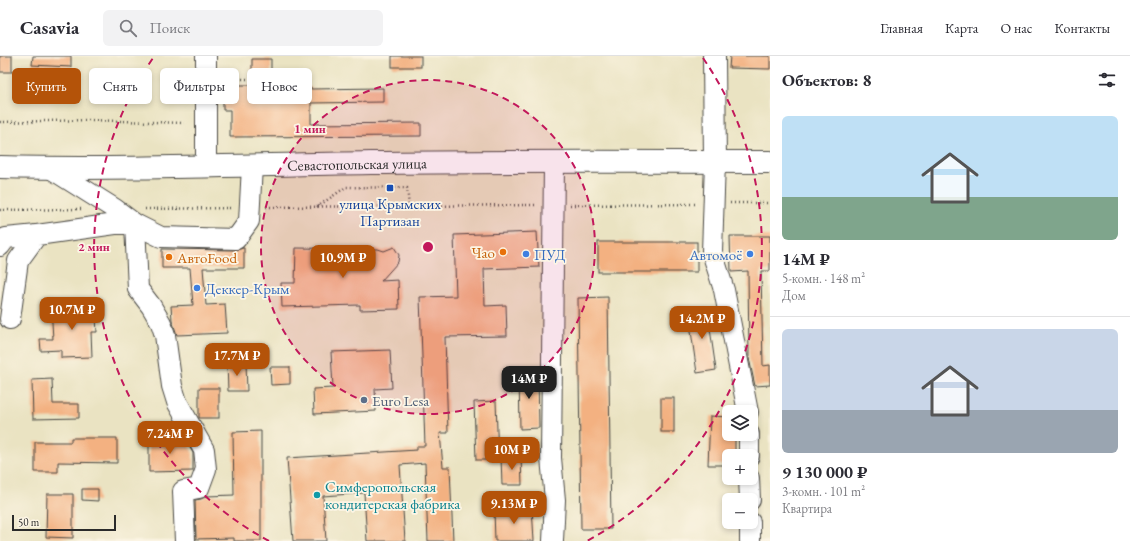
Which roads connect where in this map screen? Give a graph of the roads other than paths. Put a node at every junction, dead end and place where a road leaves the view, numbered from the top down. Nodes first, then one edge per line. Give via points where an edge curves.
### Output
1 (206, 56) edge
2 (714, 56) edge
3 (554, 162) junction
4 (715, 162) junction
5 (770, 162) edge
6 (206, 166) junction
7 (252, 166) junction
8 (0, 167) edge
9 (50, 168) junction
10 (140, 216) junction
11 (37, 235) junction
12 (0, 246) edge
13 (10, 319) dead end
14 (747, 405) edge
15 (750, 529) edge
16 (185, 541) edge
17 (553, 541) edge
18 (750, 541) edge

1 - 6 street
2 - 4 main road
3 - 4 main road, Севастопольская улица
3 - 7 main road, Севастопольская улица
3 - 17 street via 551,450 555,500
4 - 5 main road, Севастопольская улица
4 - 14 street via 712,252 724,290
6 - 7 main road, Севастопольская улица
6 - 9 main road, Севастопольская улица
7 - 10 street via 249,221 236,239 161,236
8 - 9 main road, Севастопольская улица
9 - 10 street via 115,209
10 - 11 street via 115,224
10 - 16 street via 138,289 151,306 165,335 172,386 177,402 204,450 206,469 199,488 183,491
11 - 12 street via 6,238
11 - 13 street via 18,261
15 - 18 street

